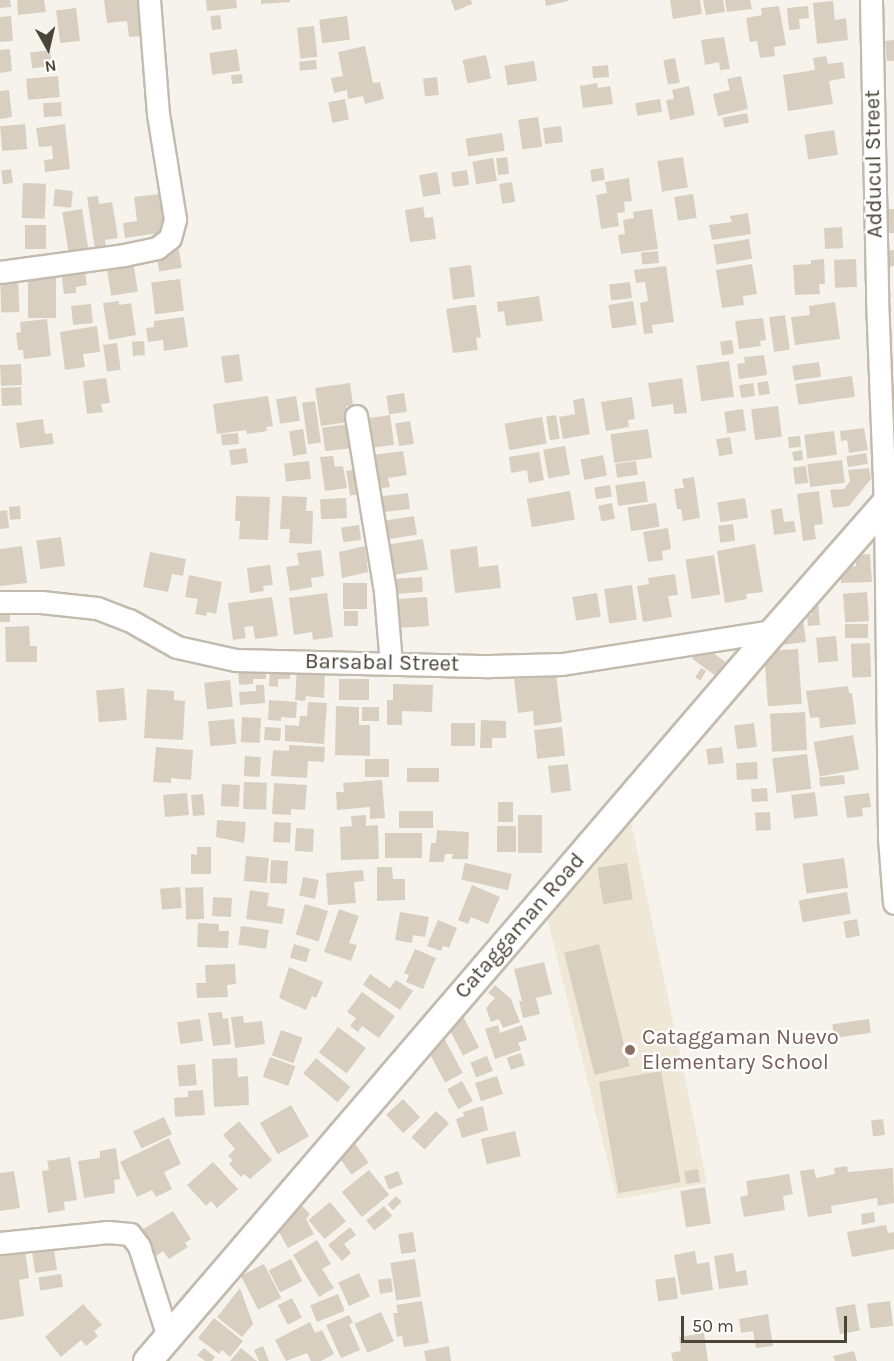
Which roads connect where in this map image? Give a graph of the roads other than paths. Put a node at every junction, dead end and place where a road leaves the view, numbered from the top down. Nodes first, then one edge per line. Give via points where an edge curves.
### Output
1 (148, 0) edge
2 (871, 0) edge
3 (0, 272) edge
4 (356, 416) dead end
5 (890, 498) edge
6 (0, 602) edge
7 (773, 631) junction
8 (392, 664) junction
9 (892, 837) edge
10 (894, 903) edge
11 (0, 1243) edge
12 (168, 1337) junction
13 (147, 1361) edge

1 - 3 street via 158,114 175,219 170,238 158,248 124,255
2 - 5 street, Adducul Street via 877,298
4 - 8 street via 385,592
5 - 7 street, Cataggaman Road
5 - 9 street, Adducul Street
6 - 8 street, Barsabal Street via 97,608 129,620 177,647 236,660
7 - 8 street, Barsabal Street via 562,664
7 - 12 street, Cataggaman Road
9 - 10 street, Adducul Street
11 - 12 street via 108,1232 130,1234 139,1246
12 - 13 street, Cataggaman Road

